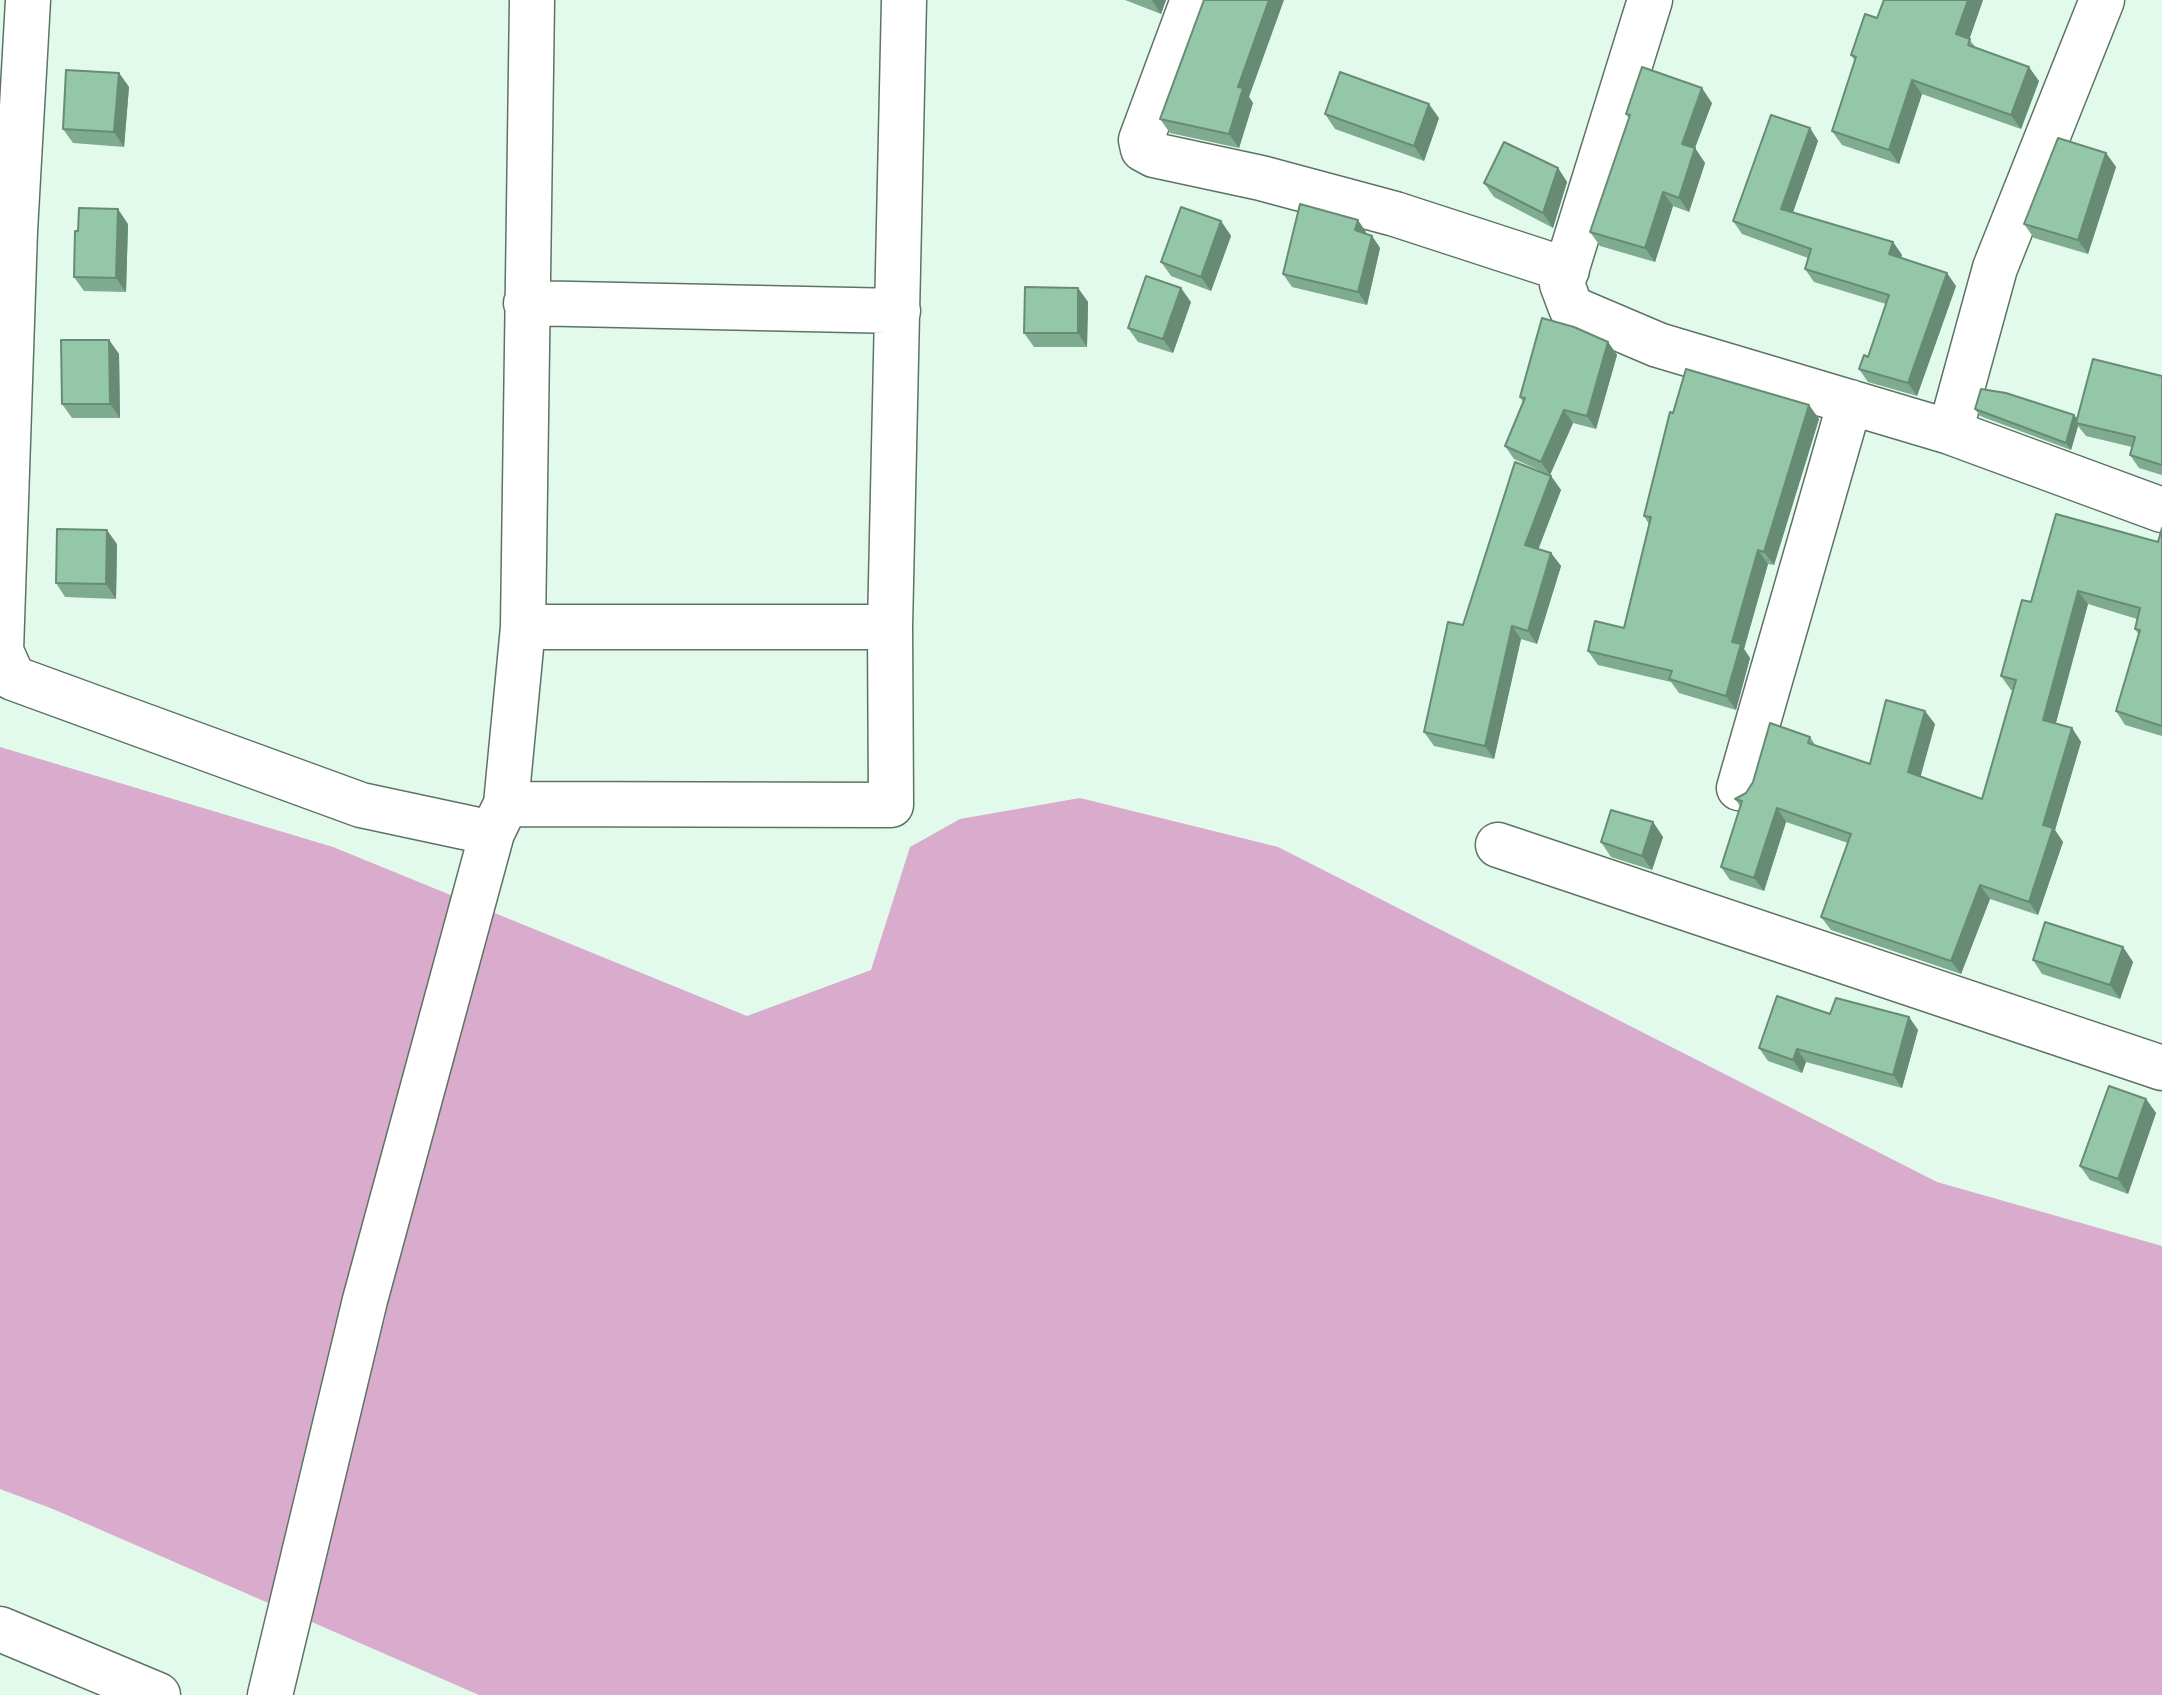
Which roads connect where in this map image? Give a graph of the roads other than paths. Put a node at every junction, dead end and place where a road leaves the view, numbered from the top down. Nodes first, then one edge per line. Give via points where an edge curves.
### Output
1 (28, 0) edge
2 (532, 0) edge
3 (904, 0) edge
4 (1193, 0) edge
5 (1650, 0) edge
6 (2102, 0) edge
7 (8, 231) edge
8 (1567, 270) junction
9 (526, 303) junction
10 (898, 311) junction
11 (1850, 402) junction
12 (1950, 432) junction
13 (2162, 510) edge
14 (3, 557) edge
15 (523, 627) junction
16 (890, 627) junction
17 (1, 663) edge
18 (1739, 788) dead end
19 (499, 819) junction
20 (1498, 845) dead end
21 (2162, 1068) edge
22 (0, 1629) edge
23 (158, 1695) edge
24 (270, 1695) edge

1 - 7 street
2 - 9 street
3 - 10 street
4 - 8 street via 1141,140 1143,149 1395,214
5 - 8 street
6 - 12 street via 1995,268
7 - 14 street
8 - 11 street via 1562,284 1571,308 1658,345
9 - 10 street
9 - 15 street
10 - 16 street
11 - 12 street
11 - 18 street
12 - 13 street
14 - 17 street
15 - 16 street
15 - 19 street
16 - 19 street via 891,805
17 - 19 street via 13,678 361,805
19 - 24 street via 365,1300
20 - 21 street
22 - 23 street

